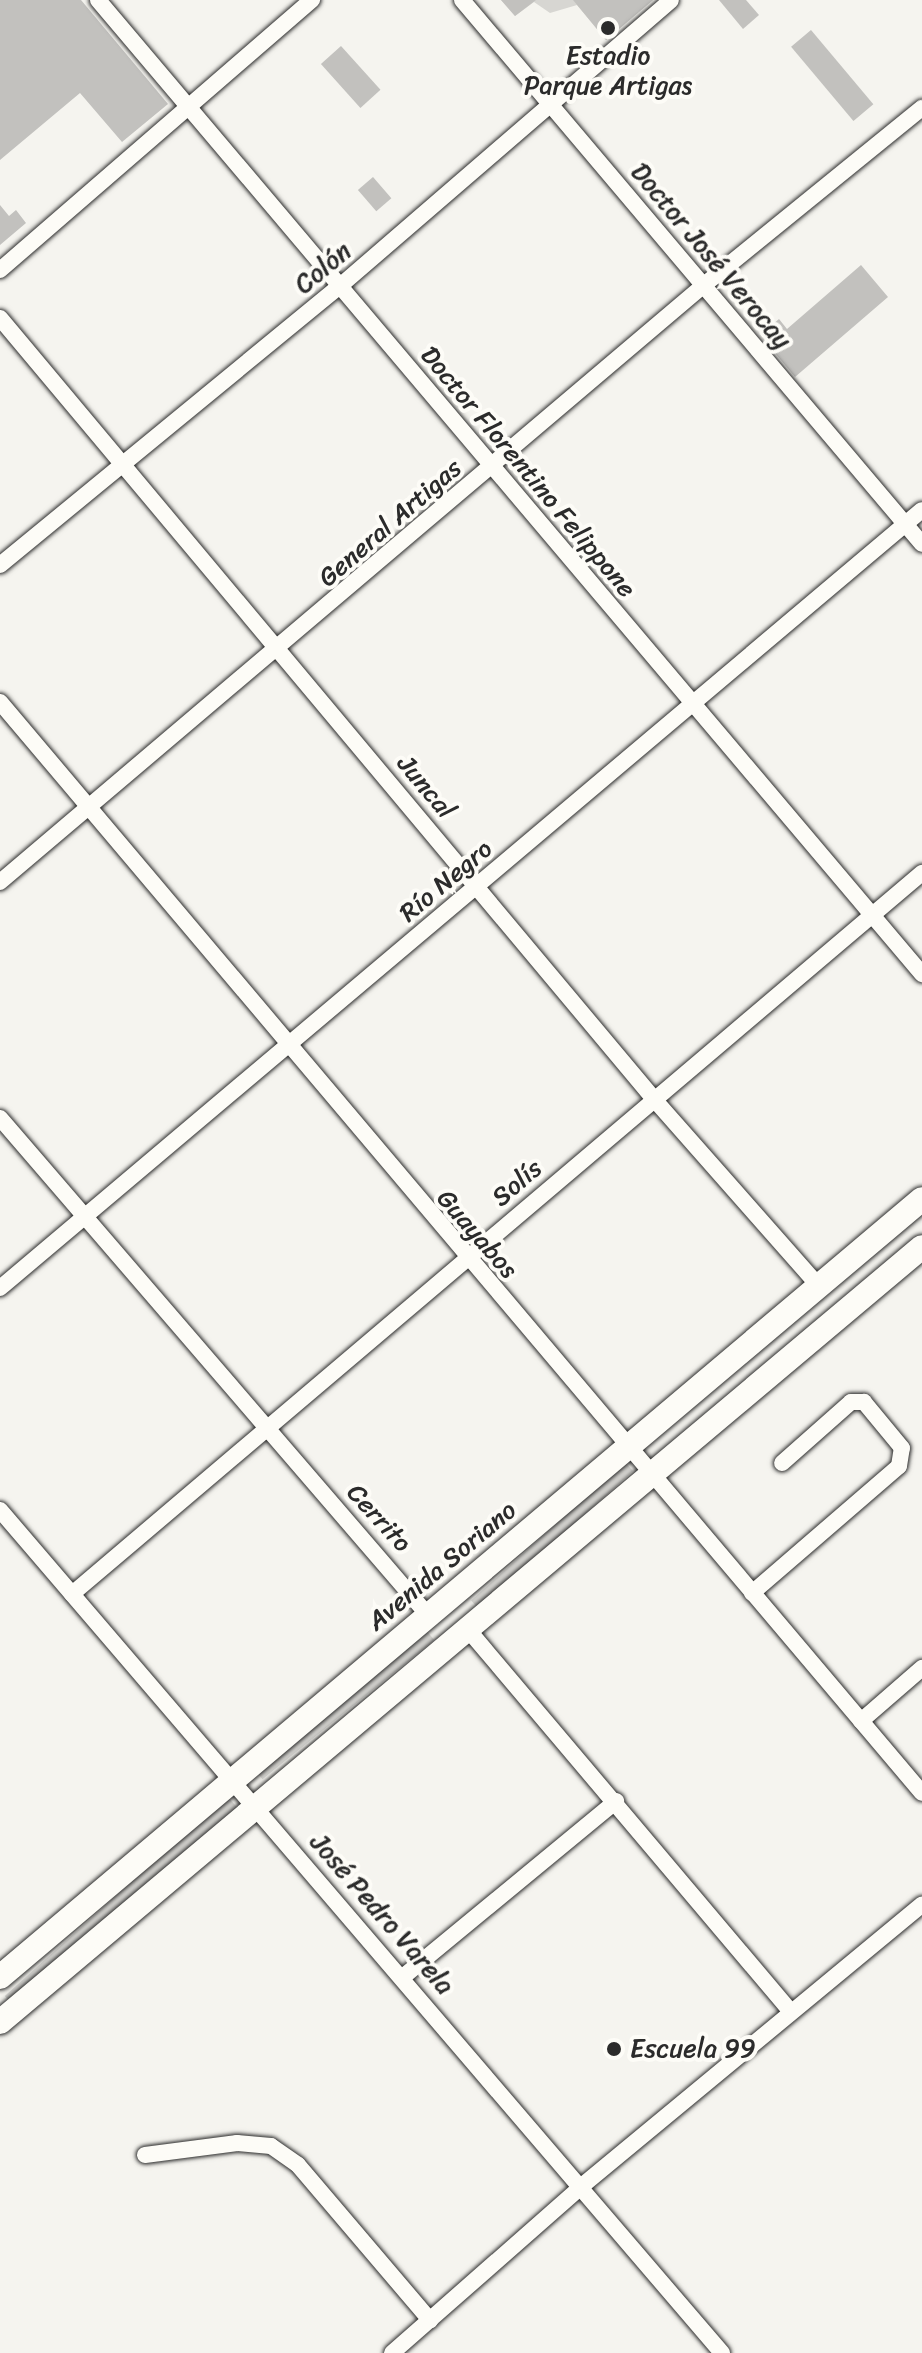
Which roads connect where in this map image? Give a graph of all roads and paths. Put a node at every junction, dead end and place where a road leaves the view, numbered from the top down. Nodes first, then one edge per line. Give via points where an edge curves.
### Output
1 (98, 0) edge
2 (312, 0) edge
3 (462, 0) edge
4 (671, 0) edge
5 (551, 103) junction
6 (188, 106) junction
7 (922, 108) edge
8 (0, 270) edge
9 (704, 285) junction
10 (340, 286) junction
11 (0, 318) edge
12 (121, 465) junction
13 (493, 467) junction
14 (922, 510) edge
15 (905, 524) junction
16 (922, 544) edge
17 (0, 565) edge
18 (280, 648) junction
19 (0, 702) edge
20 (693, 703) junction
21 (90, 808) junction
22 (922, 873) edge
23 (0, 882) edge
24 (477, 886) junction
25 (873, 916) junction
26 (922, 974) edge
27 (287, 1047) junction
28 (653, 1098) junction
29 (0, 1118) edge
30 (922, 1199) edge
31 (84, 1216) junction
32 (922, 1247) edge
33 (467, 1259) junction
34 (818, 1285) junction
35 (0, 1288) edge
36 (264, 1430) junction
37 (628, 1445) junction
38 (782, 1463) dead end
39 (653, 1474) junction
40 (0, 1510) edge
41 (752, 1593) junction
42 (72, 1594) junction
43 (428, 1615) junction
44 (470, 1632) junction
45 (922, 1668) edge
46 (861, 1721) junction
47 (235, 1779) junction
48 (922, 1793) edge
49 (616, 1801) junction
50 (257, 1805) junction
51 (922, 1905) edge
52 (404, 1976) junction
53 (0, 1977) edge
54 (791, 2012) junction
55 (0, 2022) edge
56 (145, 2155) dead end
57 (583, 2185) junction
58 (430, 2320) junction
59 (392, 2353) edge
60 (722, 2353) edge

1 - 6 street, Doctor Florentino Felippone
2 - 6 street
3 - 5 street, Doctor José Verocay
4 - 5 street, Colón
5 - 9 street, Doctor José Verocay
5 - 10 street, Colón
6 - 8 street
6 - 10 street, Doctor Florentino Felippone
7 - 9 street, General Artigas
9 - 13 street, General Artigas
9 - 15 street, Doctor José Verocay
10 - 12 street, Colón
10 - 13 street, Doctor Florentino Felippone
11 - 12 street, Juncal
12 - 17 street, Colón
12 - 18 street, Juncal
13 - 18 street, General Artigas
13 - 20 street, Doctor Florentino Felippone
14 - 15 street, Río Negro
15 - 16 street, Doctor José Verocay
15 - 20 street, Río Negro
18 - 21 street, General Artigas
18 - 24 street, Juncal
19 - 21 street, Guayabos
20 - 24 street, Río Negro
20 - 25 street, Doctor Florentino Felippone
21 - 23 street, General Artigas
21 - 27 street, Guayabos
22 - 25 street, Solís
24 - 27 street, Río Negro
24 - 28 street, Juncal
25 - 26 street, Doctor Florentino Felippone
25 - 28 street, Solís
27 - 31 street, Río Negro
27 - 33 street, Guayabos
28 - 33 street, Solís
28 - 34 street, Juncal
29 - 31 street, Cerrito
30 - 34 street, Avenida Soriano
31 - 35 street, Río Negro
31 - 36 street, Cerrito
32 - 39 street
33 - 36 street, Solís
33 - 37 street, Guayabos
34 - 37 street, Avenida Soriano
36 - 42 street, Solís
36 - 43 street, Cerrito
37 - 39 street, Guayabos
37 - 43 street, Avenida Soriano
38 - 41 street via 851,1402 864,1402 902,1448 899,1466
39 - 41 street, Guayabos
39 - 44 street
40 - 42 street, José Pedro Varela
41 - 46 street, Guayabos
42 - 47 street, José Pedro Varela
43 - 44 street, Cerrito
43 - 47 street, Avenida Soriano
44 - 49 street, Cerrito
44 - 50 street
45 - 46 street
46 - 48 street, Guayabos
47 - 50 street, José Pedro Varela
47 - 53 street, Avenida Soriano
49 - 52 street
49 - 54 street, Cerrito
50 - 52 street, José Pedro Varela
50 - 55 street
51 - 54 street
52 - 57 street, José Pedro Varela
54 - 57 street
56 - 58 street via 237,2143 271,2146 298,2165
57 - 58 street
57 - 60 street, José Pedro Varela
58 - 59 street

